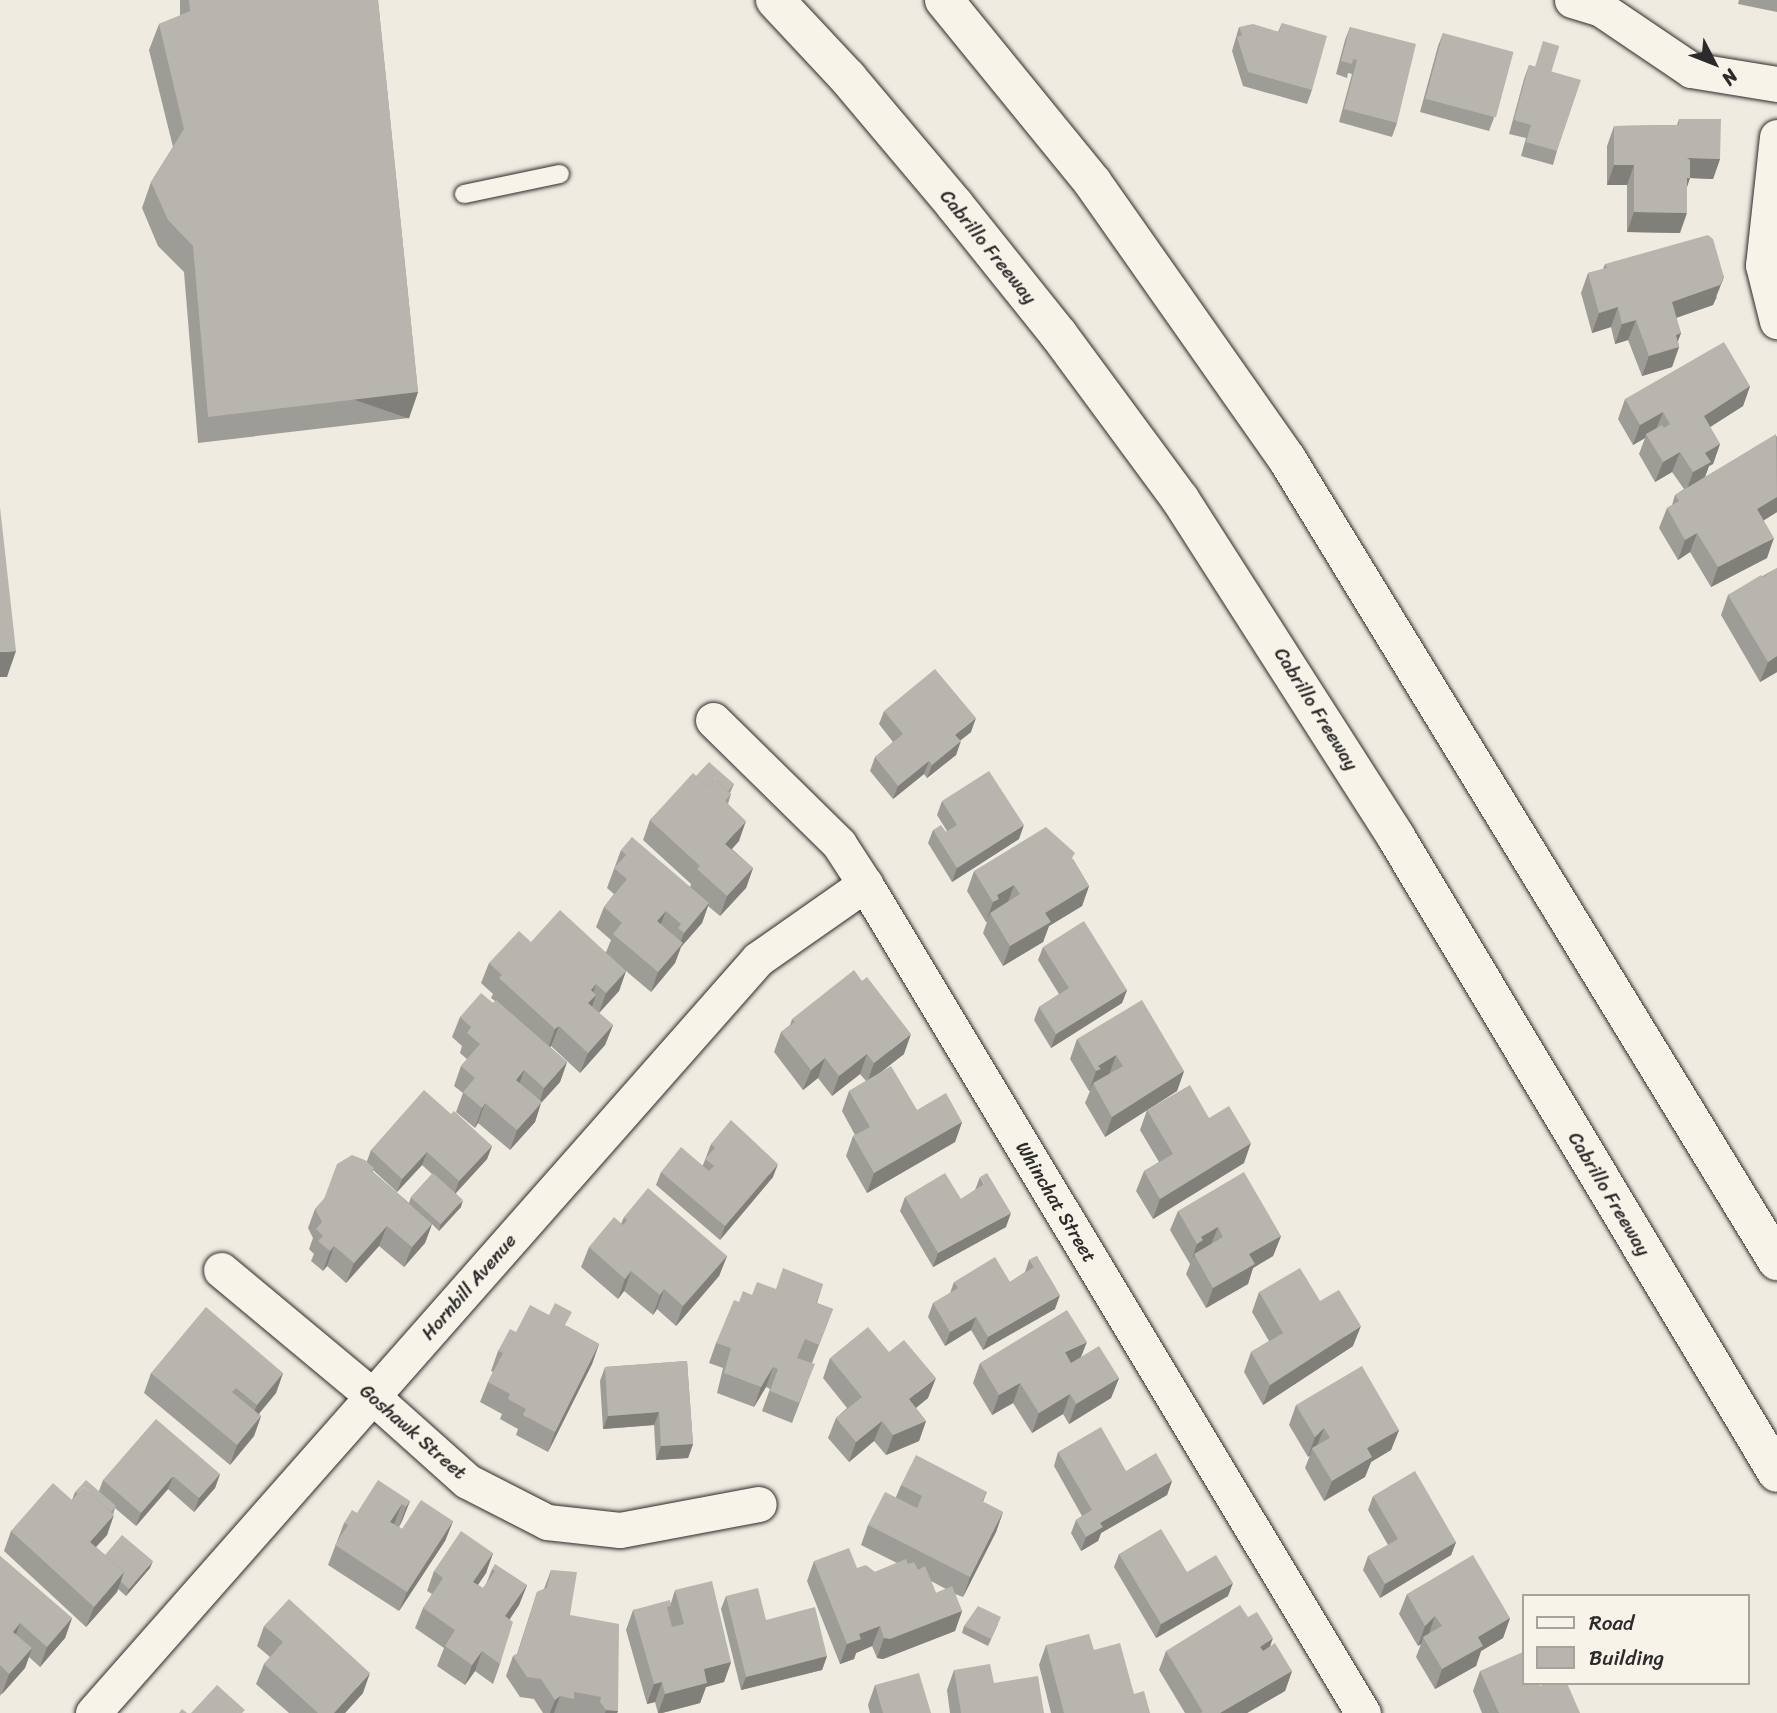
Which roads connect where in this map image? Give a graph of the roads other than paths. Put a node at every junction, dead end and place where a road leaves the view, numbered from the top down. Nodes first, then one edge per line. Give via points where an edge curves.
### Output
1 (775, 0) edge
2 (944, 0) edge
3 (1572, 0) edge
4 (1777, 84) edge
5 (1777, 137) edge
6 (560, 174) dead end
7 (464, 194) dead end
8 (1777, 321) edge
9 (713, 720) dead end
10 (865, 884) junction
11 (1777, 1261) edge
12 (220, 1270) dead end
13 (373, 1396) junction
14 (1777, 1473) edge
15 (759, 1504) dead end
16 (93, 1713) edge
17 (1363, 1713) edge

1 - 14 highway, Cabrillo Freeway via 954,204 1059,335 1180,499 1396,836
2 - 11 highway via 1093,183 1287,459
3 - 4 street via 1601,9 1691,70
5 - 8 street via 1762,265
6 - 7 lane
9 - 10 street, Whinchat Street via 839,844
10 - 13 street, Hornbill Avenue via 758,959
10 - 17 street, Whinchat Street
12 - 13 street, Goshawk Street
13 - 15 street, Goshawk Street via 467,1481 547,1522 620,1530
13 - 16 street, Hornbill Avenue

